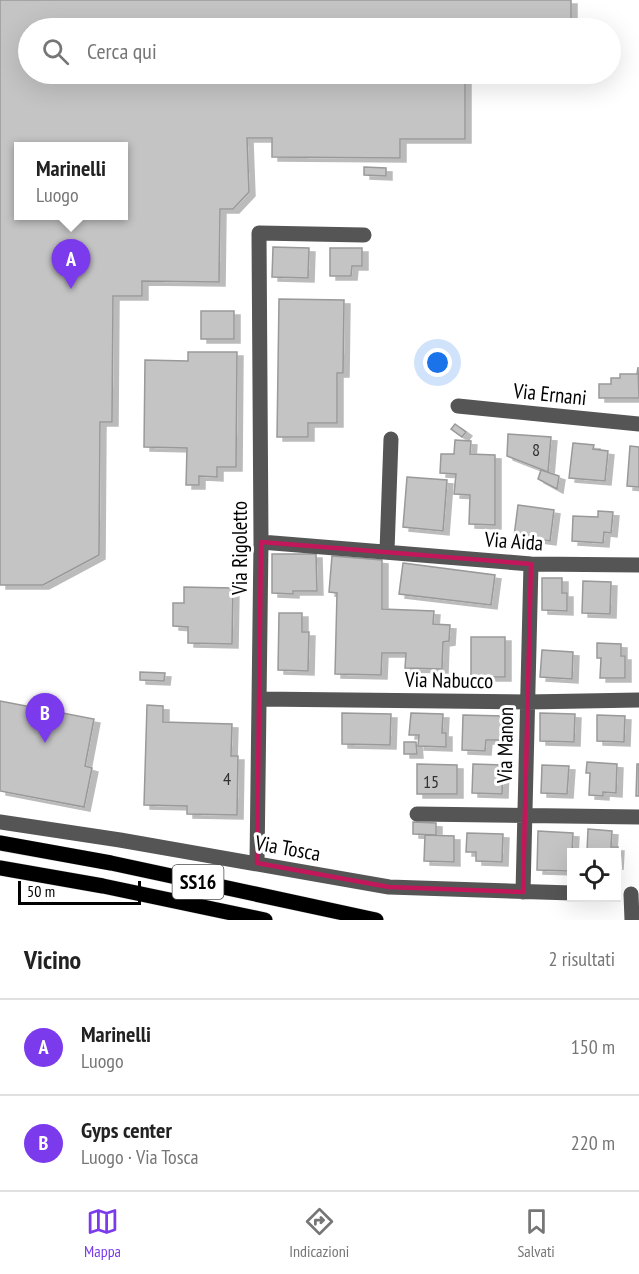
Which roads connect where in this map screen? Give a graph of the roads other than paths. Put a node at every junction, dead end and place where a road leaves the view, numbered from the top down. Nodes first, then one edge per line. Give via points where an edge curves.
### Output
1 (364, 235) dead end
2 (458, 406) dead end
3 (639, 424) edge
4 (391, 439) dead end
5 (261, 542) junction
6 (387, 551) junction
7 (531, 564) junction
8 (639, 565) edge
9 (259, 699) junction
10 (639, 700) edge
11 (527, 702) junction
12 (417, 814) dead end
13 (525, 816) junction
14 (639, 818) edge
15 (0, 822) edge
16 (0, 843) edge
17 (257, 863) junction
18 (0, 868) edge
19 (523, 892) junction
20 (567, 893) edge
21 (629, 894) edge
22 (265, 920) edge
23 (376, 920) edge
24 (632, 920) edge

1 - 5 street, Via Rigoletto via 259,233
2 - 3 street, Via Ernani
4 - 6 street
5 - 6 street, Via Aida
5 - 9 street, Via Rigoletto
6 - 7 street, Via Aida
7 - 8 street, Via Aida
7 - 11 street, Via Manon
9 - 11 street, Via Nabucco
9 - 17 street, Via Rigoletto
10 - 11 street, Via Nabucco
11 - 13 street, Via Manon
12 - 13 street
13 - 14 street
13 - 19 street, Via Manon
15 - 17 street, Via Tosca
16 - 23 main road, SS16
17 - 19 street, Via Tosca via 389,887
18 - 22 main road, SS16
19 - 20 street, Via Tosca
21 - 24 street

